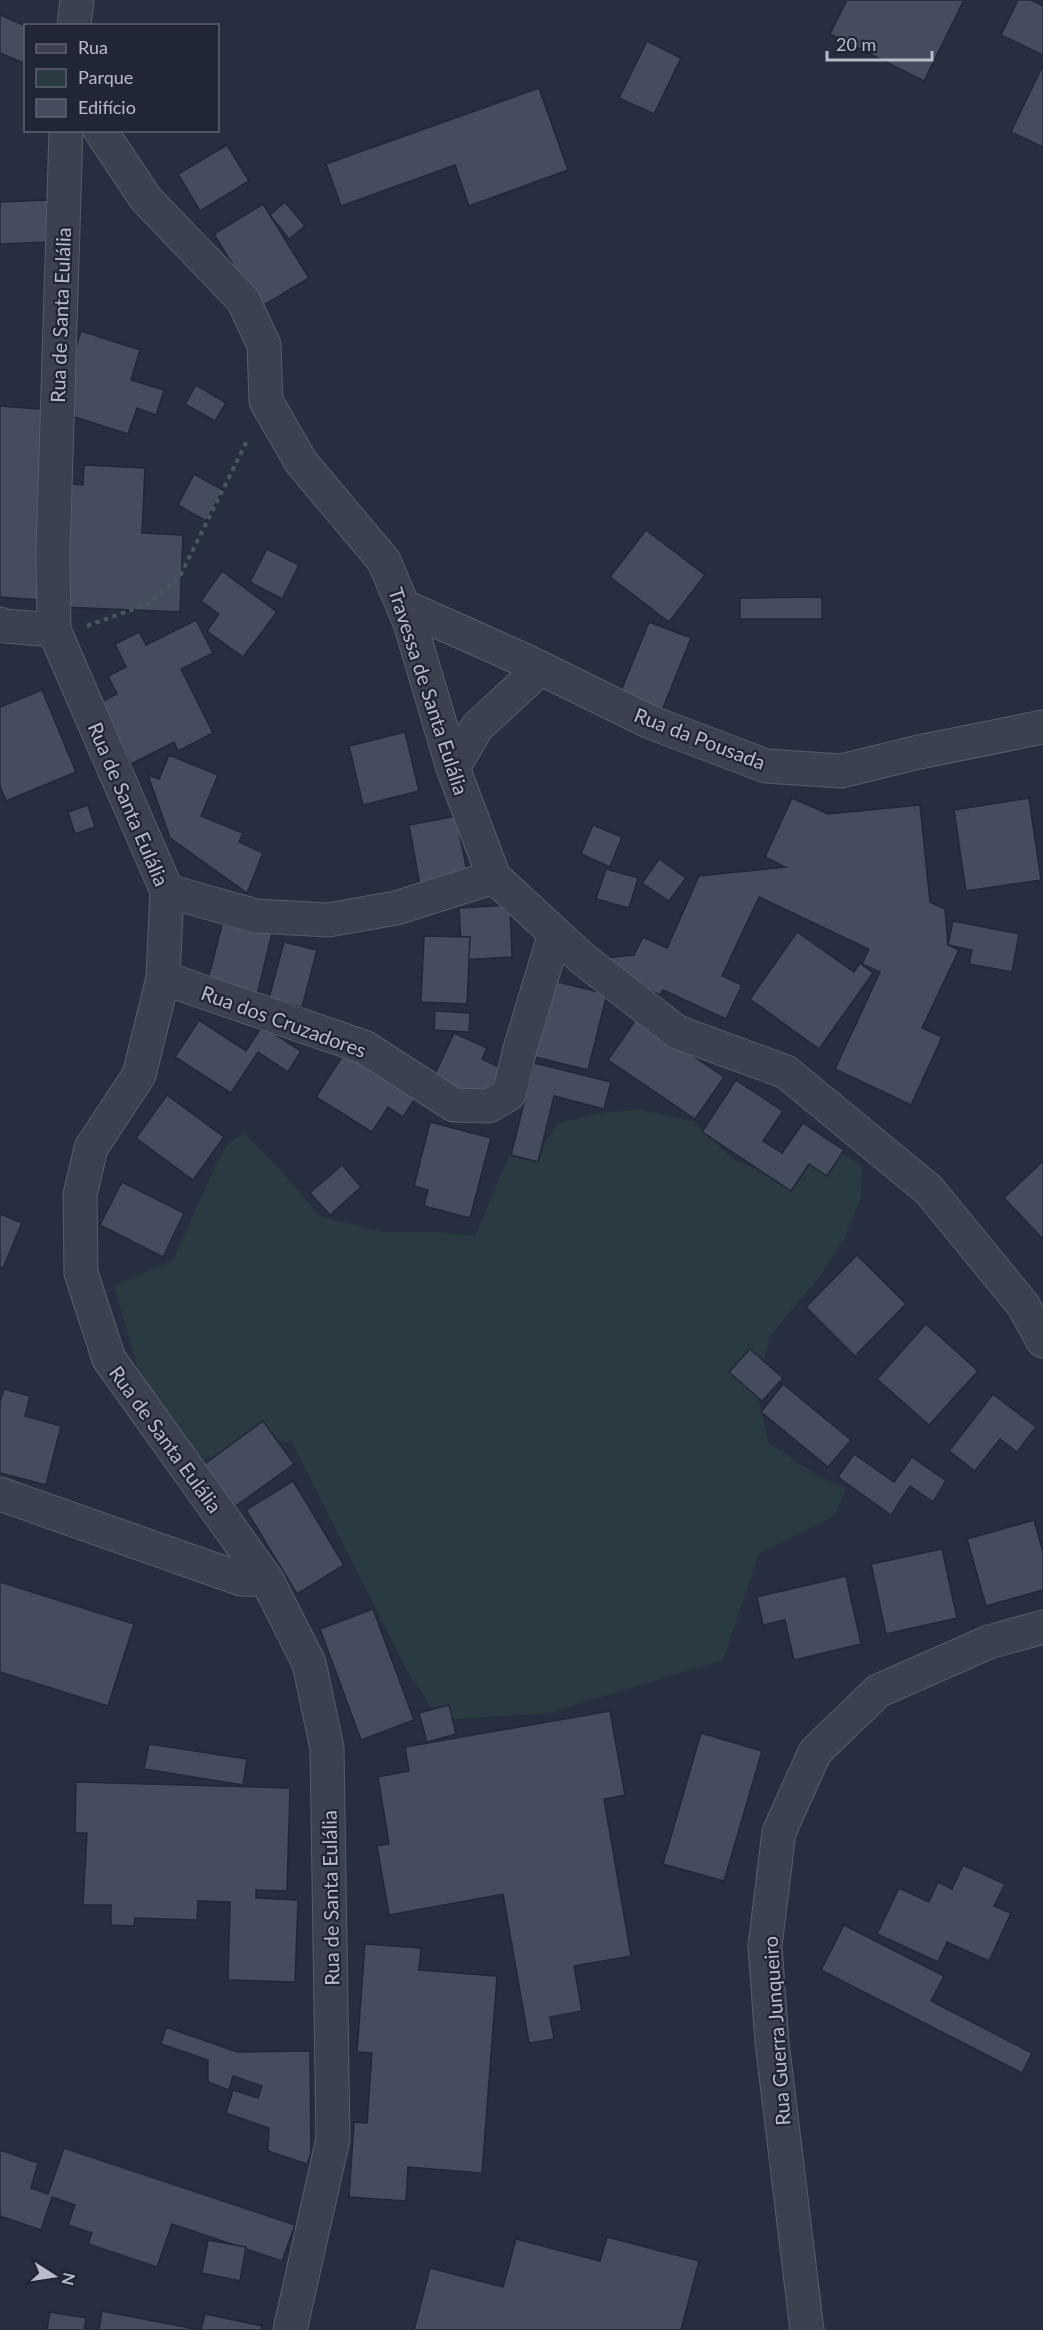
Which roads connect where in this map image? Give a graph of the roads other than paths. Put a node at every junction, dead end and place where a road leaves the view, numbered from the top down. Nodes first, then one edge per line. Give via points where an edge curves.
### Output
1 (77, 0) edge
2 (74, 24) edge
3 (66, 132) edge
4 (100, 132) edge
5 (403, 606) junction
6 (0, 624) edge
7 (54, 630) junction
8 (541, 668) junction
9 (1043, 727) edge
10 (453, 768) junction
11 (494, 877) junction
12 (167, 891) junction
13 (555, 933) junction
14 (162, 978) junction
15 (1043, 1341) edge
16 (0, 1494) edge
17 (267, 1580) junction
18 (1043, 1627) edge
19 (290, 2330) edge
20 (807, 2330) edge

1 - 2 street
3 - 7 street, Rua de Santa Eulália
4 - 5 street, Travessa de Santa Eulália via 146,199 243,300 264,345 266,400 301,462 384,561
5 - 8 street, Rua da Pousada
5 - 10 street, Travessa de Santa Eulália
6 - 7 street
7 - 12 street, Rua de Santa Eulália
8 - 9 street, Rua da Pousada via 650,722 766,766 841,771
8 - 10 street via 477,727
10 - 11 street, Travessa de Santa Eulália
11 - 12 street via 396,908 328,920 256,916
11 - 13 street
12 - 14 street, Rua de Santa Eulália
13 - 14 street, Rua dos Cruzadores via 509,1094 489,1106 454,1105 364,1047
13 - 15 street via 583,960 676,1032 786,1072 929,1190 1023,1305
14 - 17 street, Rua de Santa Eulália via 139,1075 92,1148 80,1195 81,1273 109,1359
16 - 17 street via 241,1579
17 - 19 street, Rua de Santa Eulália via 309,1663 327,1748 333,2139
18 - 20 street, Rua Guerra Junqueiro via 989,1642 878,1691 815,1752 779,1832 765,1946 772,2042

